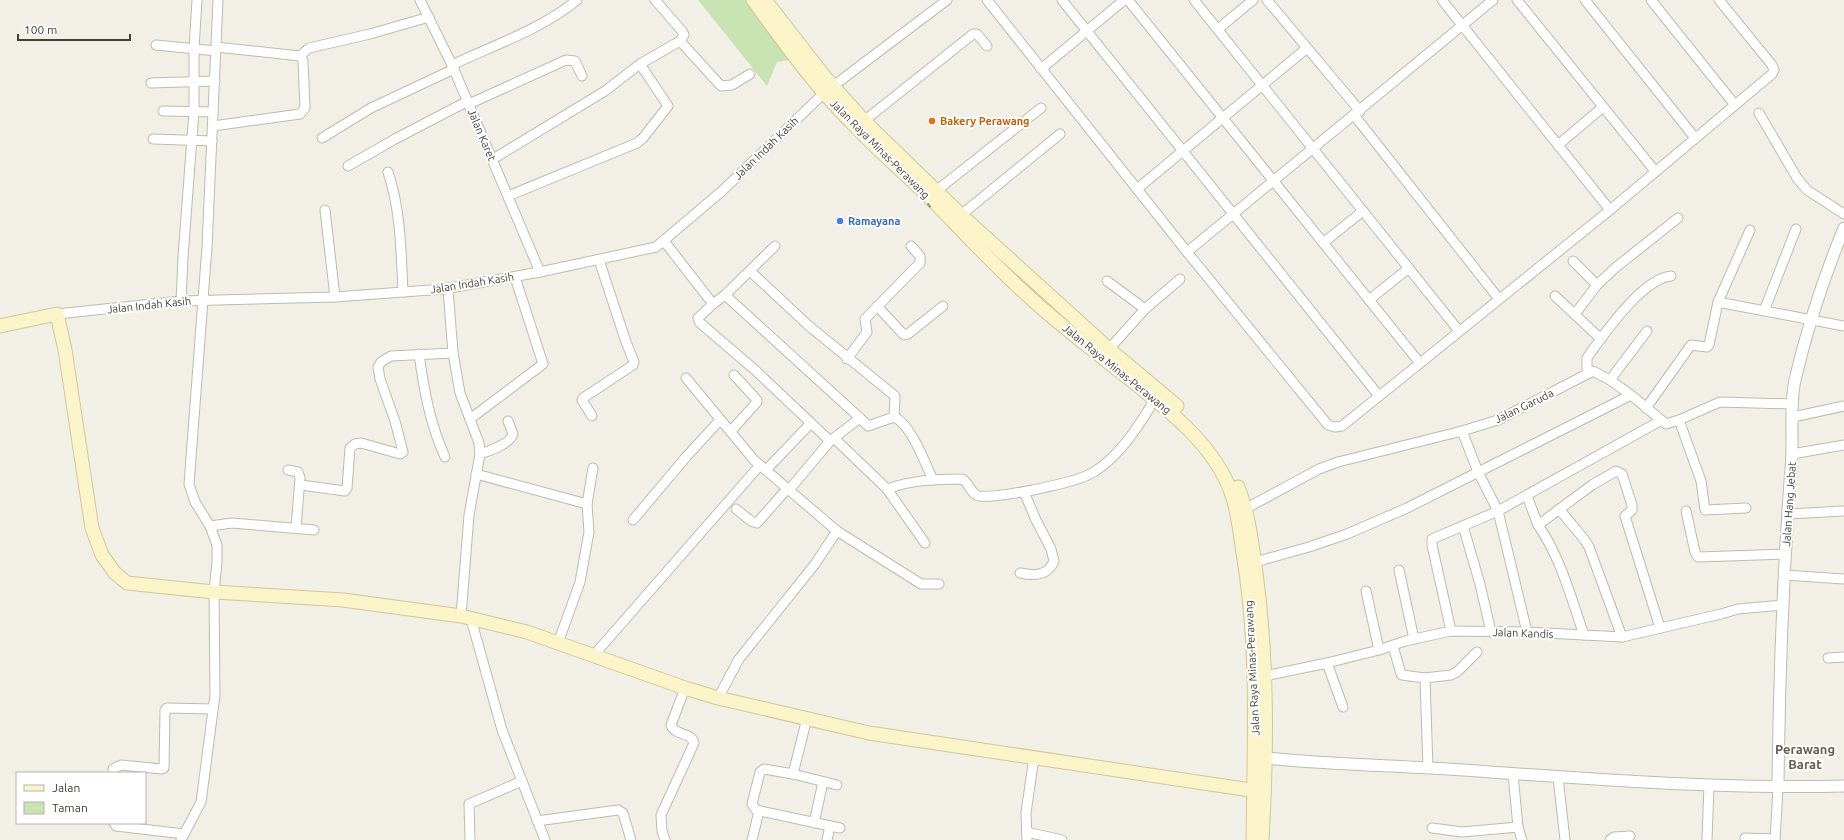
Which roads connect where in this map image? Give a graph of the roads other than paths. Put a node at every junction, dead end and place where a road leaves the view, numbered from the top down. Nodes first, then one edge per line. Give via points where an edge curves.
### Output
1 (197, 0) edge
2 (218, 0) edge
3 (420, 0) edge
4 (577, 0) edge
5 (670, 0) edge
6 (753, 0) edge
7 (765, 0) edge
8 (947, 0) edge
9 (1062, 0) edge
10 (1124, 0) edge
11 (1128, 0) edge
12 (1194, 0) edge
13 (1253, 0) edge
14 (1267, 0) edge
15 (1442, 0) edge
16 (1493, 0) edge
17 (1517, 0) edge
18 (1585, 0) edge
19 (1651, 0) edge
20 (1719, 0) edge
21 (992, 2) edge
22 (658, 3) edge
23 (429, 17) junction
24 (1462, 25) junction
25 (1218, 29) junction
26 (1086, 31) junction
27 (680, 41) junction
28 (156, 45) dead end
29 (987, 46) dead end
30 (194, 48) junction
31 (1307, 48) junction
32 (216, 49) junction
33 (300, 56) junction
34 (640, 64) junction
35 (453, 67) junction
36 (1041, 69) junction
37 (750, 74) dead end
38 (582, 76) dead end
39 (215, 81) junction
40 (194, 82) junction
41 (151, 83) dead end
42 (1262, 85) junction
43 (829, 90) junction
44 (468, 102) junction
45 (1735, 105) junction
46 (1603, 107) junction
47 (1041, 108) dead end
48 (163, 111) dead end
49 (194, 112) junction
50 (213, 112) junction
51 (1357, 113) junction
52 (1759, 113) dead end
53 (1223, 119) junction
54 (864, 121) junction
55 (213, 126) junction
56 (1060, 134) dead end
57 (322, 138) dead end
58 (1695, 138) junction
59 (153, 139) dead end
60 (191, 140) junction
61 (212, 141) junction
62 (1558, 145) junction
63 (1313, 148) junction
64 (1182, 151) junction
65 (493, 159) junction
66 (348, 166) dead end
67 (1655, 171) junction
68 (388, 172) dead end
69 (1272, 180) junction
70 (1136, 189) junction
71 (936, 190) junction
72 (508, 196) junction
73 (325, 210) dead end
74 (1610, 210) junction
75 (1363, 211) junction
76 (1232, 214) junction
77 (1844, 214) edge
78 (961, 215) junction
79 (1678, 218) dead end
80 (1844, 228) edge
81 (1796, 229) dead end
82 (1750, 230) dead end
83 (664, 241) junction
84 (1323, 243) junction
85 (775, 246) dead end
86 (911, 246) dead end
87 (1187, 252) junction
88 (598, 260) junction
89 (1573, 261) dead end
90 (1409, 268) junction
91 (750, 271) junction
92 (540, 272) junction
93 (1672, 276) dead end
94 (515, 277) junction
95 (1180, 279) dead end
96 (1107, 281) dead end
97 (1597, 285) junction
98 (448, 289) junction
99 (403, 292) junction
100 (725, 295) junction
101 (1555, 296) dead end
102 (334, 297) junction
103 (1499, 299) junction
104 (203, 300) junction
105 (1368, 300) junction
106 (181, 301) junction
107 (1718, 302) junction
108 (713, 304) junction
109 (877, 306) junction
110 (943, 306) dead end
111 (1145, 309) junction
112 (1764, 311) junction
113 (57, 314) junction
114 (1574, 314) junction
115 (1811, 319) junction
116 (0, 326) edge
117 (1844, 326) edge
118 (1459, 331) junction
119 (1647, 331) dead end
120 (1601, 339) junction
121 (1109, 350) junction
122 (453, 353) junction
123 (419, 354) junction
124 (847, 359) junction
125 (1419, 362) junction
126 (1587, 373) junction
127 (734, 375) dead end
128 (686, 378) dead end
129 (1610, 380) junction
130 (1157, 394) junction
131 (1631, 395) junction
132 (1379, 396) junction
133 (1793, 404) junction
134 (1844, 406) edge
135 (1646, 408) junction
136 (592, 416) dead end
137 (894, 417) junction
138 (1793, 417) junction
139 (860, 418) junction
140 (470, 419) junction
141 (720, 420) junction
142 (1680, 420) junction
143 (508, 421) dead end
144 (1660, 421) junction
145 (811, 423) junction
146 (731, 431) junction
147 (1462, 431) junction
148 (832, 440) junction
149 (1844, 445) edge
150 (480, 454) junction
151 (1792, 454) junction
152 (445, 457) dead end
153 (593, 468) dead end
154 (763, 468) junction
155 (288, 470) dead end
156 (1478, 472) junction
157 (476, 474) junction
158 (933, 480) junction
159 (301, 485) junction
160 (788, 489) junction
161 (887, 489) junction
162 (1024, 492) junction
163 (1527, 496) junction
164 (587, 504) junction
165 (1746, 508) dead end
166 (736, 509) dead end
167 (1245, 509) junction
168 (1559, 509) junction
169 (1844, 510) edge
170 (1498, 511) junction
171 (1686, 511) dead end
172 (1788, 514) junction
173 (633, 520) dead end
174 (1538, 525) junction
175 (210, 526) junction
176 (1463, 526) junction
177 (296, 528) junction
178 (314, 530) dead end
179 (837, 531) junction
180 (925, 542) dead end
181 (1785, 554) junction
182 (1255, 562) junction
183 (1399, 570) dead end
184 (1020, 573) dead end
185 (1784, 575) junction
186 (1844, 579) edge
187 (939, 584) dead end
188 (1366, 591) dead end
189 (214, 592) junction
190 (1782, 605) junction
191 (466, 618) junction
192 (1660, 628) junction
193 (1451, 631) junction
194 (1492, 632) junction
195 (1527, 632) junction
196 (1584, 635) junction
197 (1622, 637) junction
198 (1414, 639) junction
199 (558, 643) junction
200 (1393, 646) junction
201 (1379, 650) junction
202 (1477, 652) dead end
203 (594, 655) junction
204 (1844, 657) edge
205 (1828, 658) dead end
206 (1327, 663) junction
207 (1265, 676) junction
208 (1425, 678) junction
209 (685, 688) junction
210 (718, 698) junction
211 (1344, 707) dead end
212 (213, 709) junction
213 (807, 718) junction
214 (1034, 757) junction
215 (1261, 757) junction
216 (1428, 768) junction
217 (113, 772) edge
218 (793, 774) junction
219 (1513, 774) junction
220 (1558, 777) junction
221 (522, 781) junction
222 (823, 782) junction
223 (837, 785) dead end
224 (1709, 785) junction
225 (1844, 786) edge
226 (1778, 788) junction
227 (1259, 791) junction
228 (759, 810) junction
229 (537, 821) junction
230 (814, 823) junction
231 (115, 824) edge
232 (830, 826) junction
233 (840, 828) dead end
234 (1432, 828) dead end
235 (1518, 828) junction
236 (1027, 836) edge
237 (1630, 836) dead end
238 (183, 837) edge
239 (1745, 838) dead end
240 (470, 840) edge
241 (545, 840) edge
242 (631, 840) edge
243 (665, 840) edge
244 (752, 840) edge
245 (827, 840) edge
246 (1062, 840) edge
247 (1253, 840) edge
248 (1262, 840) edge
249 (1522, 840) edge
250 (1566, 840) edge
251 (1610, 840) edge
252 (1707, 840) edge
253 (1775, 840) edge

1 - 30 street
2 - 32 street
3 - 23 street, Jalan Karet
4 - 35 street via 560,14
5 - 22 street
6 - 43 main road, Jalan Raya Minas-Perawang via 795,57
7 - 43 main road, Jalan Raya Minas-Perawang
8 - 43 street, Jalan Indah Kasih
9 - 26 street
10 - 26 street
11 - 53 street
12 - 25 street
13 - 25 street
14 - 31 street
15 - 24 street
16 - 24 street
17 - 46 street
18 - 58 street
19 - 45 street
20 - 45 street via 1773,67 1772,74
21 - 36 street
22 - 27 street via 682,31 684,35
23 - 33 street via 309,48
23 - 35 street, Jalan Karet
24 - 51 street
24 - 62 street
25 - 42 street
26 - 36 street
26 - 64 street
27 - 34 street
27 - 37 street via 721,86 732,85
28 - 30 street
29 - 54 street via 977,34 974,34
30 - 32 street
30 - 40 street
31 - 42 street
31 - 51 street
32 - 33 street
32 - 39 street
33 - 55 street via 303,61 303,112
34 - 65 street via 605,90
34 - 72 street via 668,104 666,112 644,138
35 - 44 street, Jalan Karet
35 - 57 street via 371,108
36 - 70 street
38 - 44 street via 575,61 566,60
39 - 40 street
39 - 50 street
40 - 41 street
40 - 49 street
42 - 53 street
42 - 63 street
43 - 54 main road, Jalan Raya Minas-Perawang
43 - 83 street, Jalan Indah Kasih via 722,191
43 - 130 main road, Jalan Raya Minas-Perawang via 850,122 1028,296 1076,337
44 - 65 street, Jalan Karet
44 - 66 street via 394,139
45 - 58 street
46 - 62 street
46 - 67 street
47 - 71 street
48 - 49 street
49 - 50 street
49 - 60 street
50 - 55 street
51 - 63 street
51 - 103 street
52 - 77 street via 1797,178 1807,190
53 - 64 street
53 - 69 street
54 - 71 main road, Jalan Raya Minas-Perawang
55 - 61 street
56 - 78 street
58 - 67 street
59 - 60 street
60 - 61 street
60 - 106 street
61 - 104 street
62 - 74 street
63 - 69 street
63 - 75 street
64 - 70 street
64 - 76 street
65 - 72 street, Jalan Karet
67 - 74 street
68 - 99 street via 396,195
69 - 76 street
69 - 84 street
70 - 87 street
71 - 78 main road, Jalan Raya Minas-Perawang
72 - 92 street, Jalan Karet
73 - 102 street
74 - 103 street
75 - 84 street
75 - 90 street
76 - 87 street
76 - 132 street
78 - 121 main road, Jalan Raya Minas-Perawang
79 - 97 street
80 - 115 street, Jalan Hang Jebat
81 - 112 street
82 - 107 street
83 - 88 street, Jalan Indah Kasih via 645,251
83 - 108 street
84 - 105 street
85 - 91 street
86 - 109 street via 920,256 920,263
87 - 132 street via 1328,425 1342,426
88 - 92 street, Jalan Indah Kasih
88 - 136 street via 634,362 583,398
89 - 97 street
90 - 105 street
90 - 118 street
91 - 100 street
91 - 124 street
92 - 94 street, Jalan Indah Kasih
93 - 120 street via 1658,280 1635,297
94 - 98 street, Jalan Indah Kasih
94 - 140 street via 543,364
95 - 111 street
96 - 111 street
97 - 114 street
98 - 99 street, Jalan Indah Kasih
98 - 122 street
99 - 102 street, Jalan Indah Kasih
100 - 108 street
100 - 139 street
101 - 114 street
102 - 104 street, Jalan Indah Kasih
103 - 118 street
104 - 106 street, Jalan Indah Kasih
104 - 175 street via 189,484 195,502
105 - 125 street
106 - 113 street, Jalan Indah Kasih
107 - 112 street
107 - 135 street via 1707,348 1691,345
108 - 145 street via 698,318 699,322
109 - 110 street via 904,335
109 - 124 street via 864,320 867,332
111 - 121 street
112 - 115 street
113 - 116 main road
113 - 189 main road via 65,350 92,528 102,555 115,573 127,583
114 - 120 street
115 - 117 street
115 - 133 street, Jalan Hang Jebat via 1795,382
118 - 125 street
119 - 129 street
120 - 126 street via 1587,358
121 - 130 main road, Jalan Raya Minas-Perawang
122 - 123 street
122 - 140 street via 460,393
123 - 152 street via 424,394
123 - 159 street via 391,356 378,366 403,452 400,454 361,443 355,444 350,448 346,490
124 - 137 street via 895,396
125 - 132 street
126 - 129 street via 1593,371
126 - 147 street, Jalan Garuda via 1498,420
127 - 146 street via 757,402
128 - 141 street
129 - 131 street
130 - 162 street via 1134,430 1108,462 1097,470 1066,483
130 - 167 main road, Jalan Raya Minas-Perawang via 1181,409 1217,452 1235,482
130 - 215 main road, Jalan Raya Minas-Perawang via 1204,448 1220,470 1232,494 1247,574 1253,637 1256,721
131 - 135 street
131 - 156 street
133 - 138 street, Jalan Hang Jebat
133 - 142 street via 1720,402
134 - 138 street
135 - 144 street
137 - 139 street via 868,426
137 - 158 street via 904,424 920,450
138 - 151 street, Jalan Hang Jebat
139 - 148 street
140 - 150 street via 479,443
141 - 146 street
141 - 173 street
142 - 144 street via 1666,424
142 - 165 street via 1701,481 1705,510
143 - 150 street via 512,437 492,451
144 - 163 street
145 - 148 street
145 - 154 street
146 - 154 street
147 - 156 street
147 - 167 street, Jalan Garuda via 1338,462 1319,469
148 - 160 street
148 - 161 street
149 - 151 street
150 - 157 street
151 - 172 street, Jalan Hang Jebat
153 - 164 street
154 - 160 street
154 - 203 street
155 - 159 street via 299,472
156 - 170 street
156 - 182 street via 1407,508 1346,534
157 - 164 street
157 - 191 street via 469,515
158 - 161 street via 904,483
158 - 162 street via 965,480 973,492 980,496
159 - 177 street
160 - 166 street via 757,523
160 - 179 street
161 - 180 street
162 - 184 street via 1051,549 1054,561 1045,573
163 - 170 street
163 - 174 street
164 - 199 street via 589,532 580,582
167 - 182 main road, Jalan Raya Minas-Perawang
168 - 174 street
168 - 192 street via 1605,476 1616,471 1622,474 1632,508 1625,516
168 - 197 street via 1589,547
169 - 172 street
170 - 176 street
170 - 195 street
171 - 181 street via 1698,557
172 - 181 street, Jalan Hang Jebat
174 - 196 street via 1558,562
175 - 177 street via 232,523
175 - 189 street via 217,545
176 - 193 street via 1435,537 1432,542
176 - 194 street
177 - 178 street
179 - 187 street via 921,584
179 - 210 street via 739,659
181 - 185 street, Jalan Hang Jebat
182 - 207 main road, Jalan Raya Minas-Perawang
183 - 198 street
185 - 186 street
185 - 190 street, Jalan Hang Jebat
188 - 201 street
189 - 191 main road via 342,600
189 - 212 street
190 - 192 street, Jalan Kandis via 1738,609
190 - 226 street, Jalan Hang Jebat
191 - 199 main road via 527,632
191 - 221 street via 502,730
192 - 197 street, Jalan Kandis
193 - 194 street, Jalan Kandis
193 - 198 street, Jalan Kandis
194 - 195 street, Jalan Kandis
195 - 196 street, Jalan Kandis
196 - 197 street, Jalan Kandis
198 - 200 street, Jalan Kandis
199 - 203 main road
200 - 201 street, Jalan Kandis
200 - 208 street via 1400,674
201 - 206 street, Jalan Kandis
202 - 208 street via 1451,675
203 - 209 main road
204 - 205 street
206 - 207 street, Jalan Kandis
206 - 211 street
207 - 215 main road, Jalan Raya Minas-Perawang
208 - 216 street
209 - 210 main road
209 - 243 street via 671,725 676,731 691,737 694,743 661,814
210 - 213 main road
212 - 217 street via 167,708 164,768 121,765 113,769
212 - 238 street via 202,802
213 - 214 main road via 869,733
213 - 218 street
214 - 227 main road
214 - 236 street via 1026,813
215 - 216 street
215 - 227 main road, Jalan Raya Minas-Perawang
216 - 219 street
218 - 222 street
218 - 228 street via 764,769 760,772 752,804
219 - 220 street
219 - 235 street
220 - 224 street
220 - 250 street
221 - 229 street
221 - 240 street via 469,804
222 - 223 street
222 - 230 street
224 - 226 street
224 - 252 street
225 - 226 street
226 - 253 street
227 - 247 main road, Jalan Raya Minas-Perawang
227 - 248 main road, Jalan Raya Minas-Perawang
228 - 230 street
228 - 244 street
229 - 241 street
229 - 242 street via 618,810 623,813
230 - 232 street
231 - 238 street
232 - 233 street
232 - 245 street
234 - 235 street via 1462,832
235 - 249 street
236 - 246 street
237 - 251 street via 1614,837
239 - 253 street

